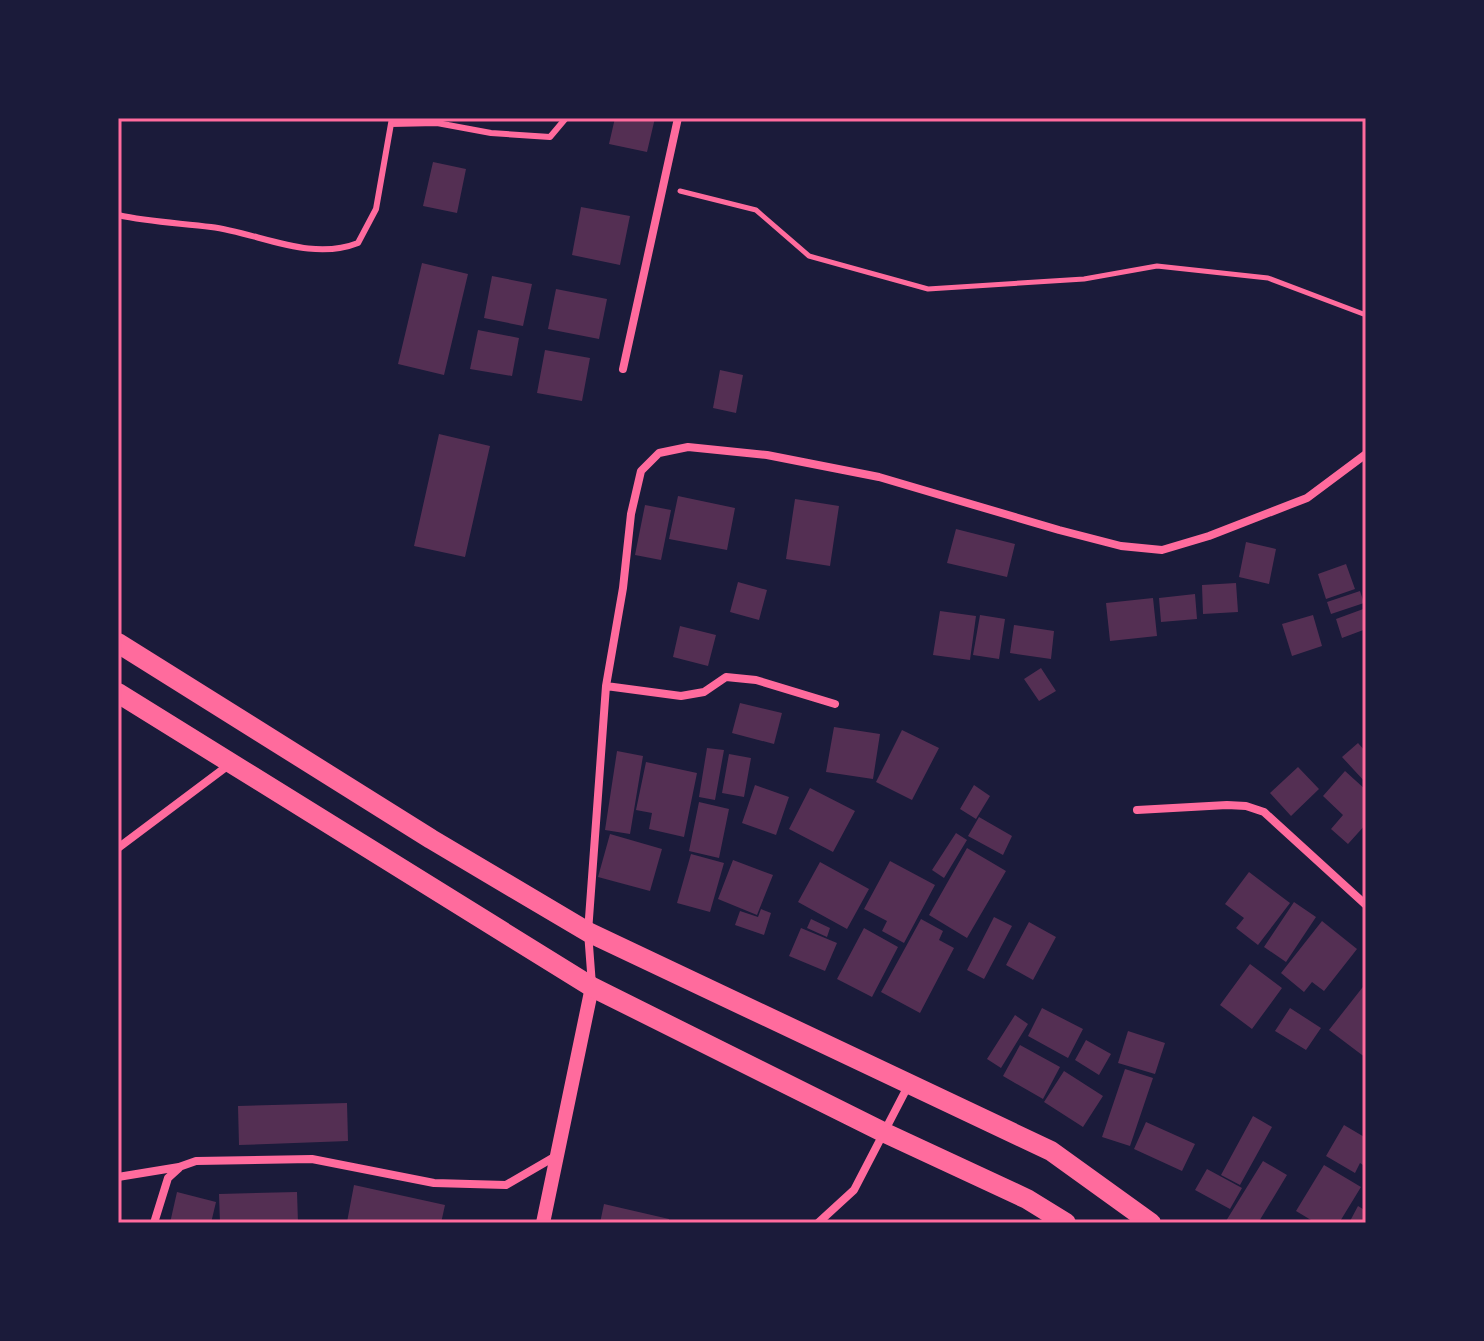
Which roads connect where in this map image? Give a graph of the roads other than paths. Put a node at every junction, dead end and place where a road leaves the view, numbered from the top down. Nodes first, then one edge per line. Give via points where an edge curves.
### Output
1 (566, 118) edge
2 (678, 118) edge
3 (392, 121) edge
4 (118, 215) edge
5 (623, 369) dead end
6 (1366, 454) edge
7 (118, 643) edge
8 (606, 686) junction
9 (118, 693) edge
10 (835, 704) dead end
11 (231, 763) junction
12 (1137, 810) dead end
13 (118, 848) edge
14 (1366, 905) edge
15 (588, 932) junction
16 (592, 987) junction
17 (908, 1086) junction
18 (883, 1132) junction
19 (557, 1156) junction
20 (179, 1167) junction
21 (118, 1177) edge
22 (154, 1223) edge
23 (543, 1223) edge
24 (818, 1223) edge
25 (1066, 1223) edge
26 (1151, 1223) edge

1 - 3 lane via 550,137
2 - 5 street
3 - 4 lane via 376,209 358,243 341,250
6 - 8 street via 1307,498 1162,550 1121,546 879,477 767,455 688,447 659,453 641,471 631,514
7 - 15 main road
8 - 10 street via 681,696 704,692 726,677 756,680
8 - 15 street
9 - 11 main road
11 - 13 street
11 - 16 main road
12 - 14 street via 1227,805 1264,812
15 - 16 street
15 - 17 main road
16 - 18 main road
16 - 19 street
17 - 18 street
17 - 26 main road via 1051,1151
18 - 24 street via 854,1190
18 - 25 main road via 1027,1199
19 - 20 street via 506,1185 434,1183 312,1159 196,1161
19 - 23 street
20 - 21 street
20 - 22 street via 168,1178

